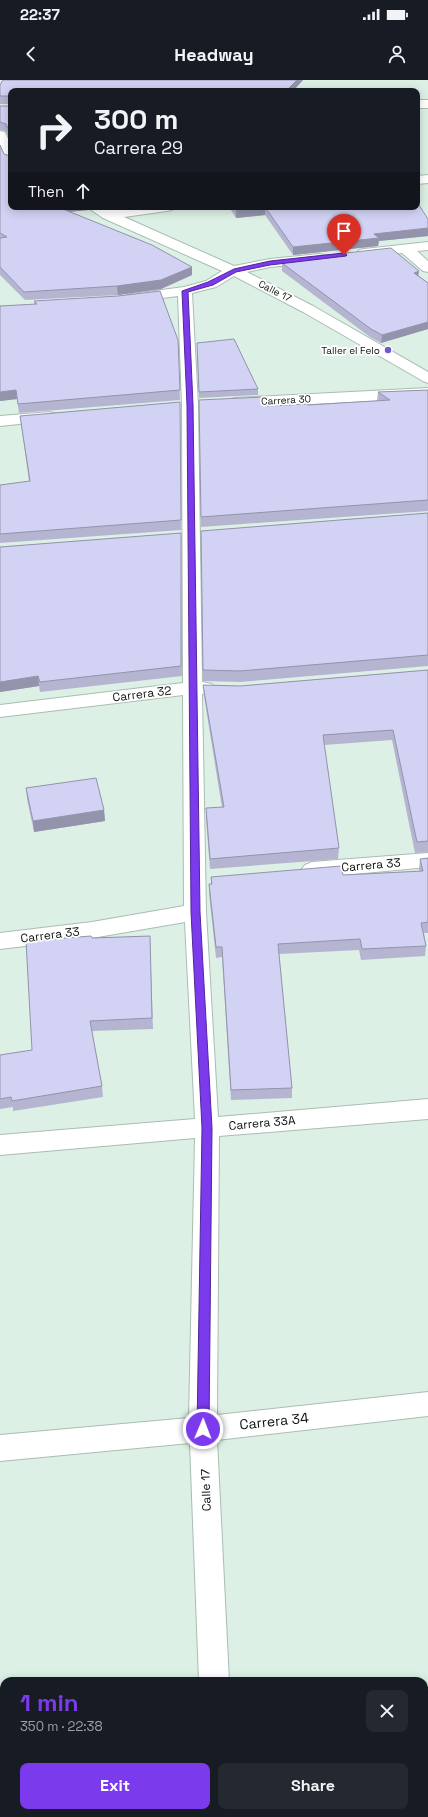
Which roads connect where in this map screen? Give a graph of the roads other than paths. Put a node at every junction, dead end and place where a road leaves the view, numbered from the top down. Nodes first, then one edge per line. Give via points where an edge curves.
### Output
1 (0, 135) edge
2 (8, 152) edge
3 (99, 210) edge
4 (145, 210) edge
5 (108, 215) junction
6 (428, 246) edge
7 (404, 248) junction
8 (349, 254) edge
9 (333, 256) edge
10 (428, 268) edge
11 (234, 270) junction
12 (185, 291) junction
13 (118, 300) edge
14 (428, 378) edge
15 (428, 392) edge
16 (222, 403) edge
17 (63, 416) edge
18 (0, 421) edge
19 (192, 688) junction
20 (224, 688) edge
21 (0, 711) edge
22 (428, 860) edge
23 (296, 871) edge
24 (195, 912) junction
25 (0, 941) edge
26 (428, 1109) edge
27 (207, 1128) junction
28 (0, 1145) edge
29 (428, 1404) edge
30 (203, 1429) junction
31 (0, 1448) edge
32 (214, 1677) edge

1 - 2 street
3 - 5 street, Calle 17
4 - 5 street
5 - 11 street, Calle 17
6 - 7 street
7 - 8 street
7 - 10 street
9 - 11 street
11 - 12 street via 210,284
11 - 14 street, Calle 17 via 302,305
12 - 13 street
12 - 19 street, Calle 17 via 190,405
15 - 16 street, Carrera 30
17 - 18 street
19 - 20 street, Carrera 32
19 - 21 street, Carrera 32
19 - 24 street, Calle 17 via 203,879
22 - 23 street, Carrera 33
24 - 25 street, Carrera 33 via 92,930
24 - 27 street, Calle 17
26 - 27 street, Carrera 33A
27 - 28 street, Carrera 33A
27 - 30 street, Calle 17
29 - 30 street, Carrera 34
30 - 31 street, Carrera 34
30 - 32 street, Calle 17

